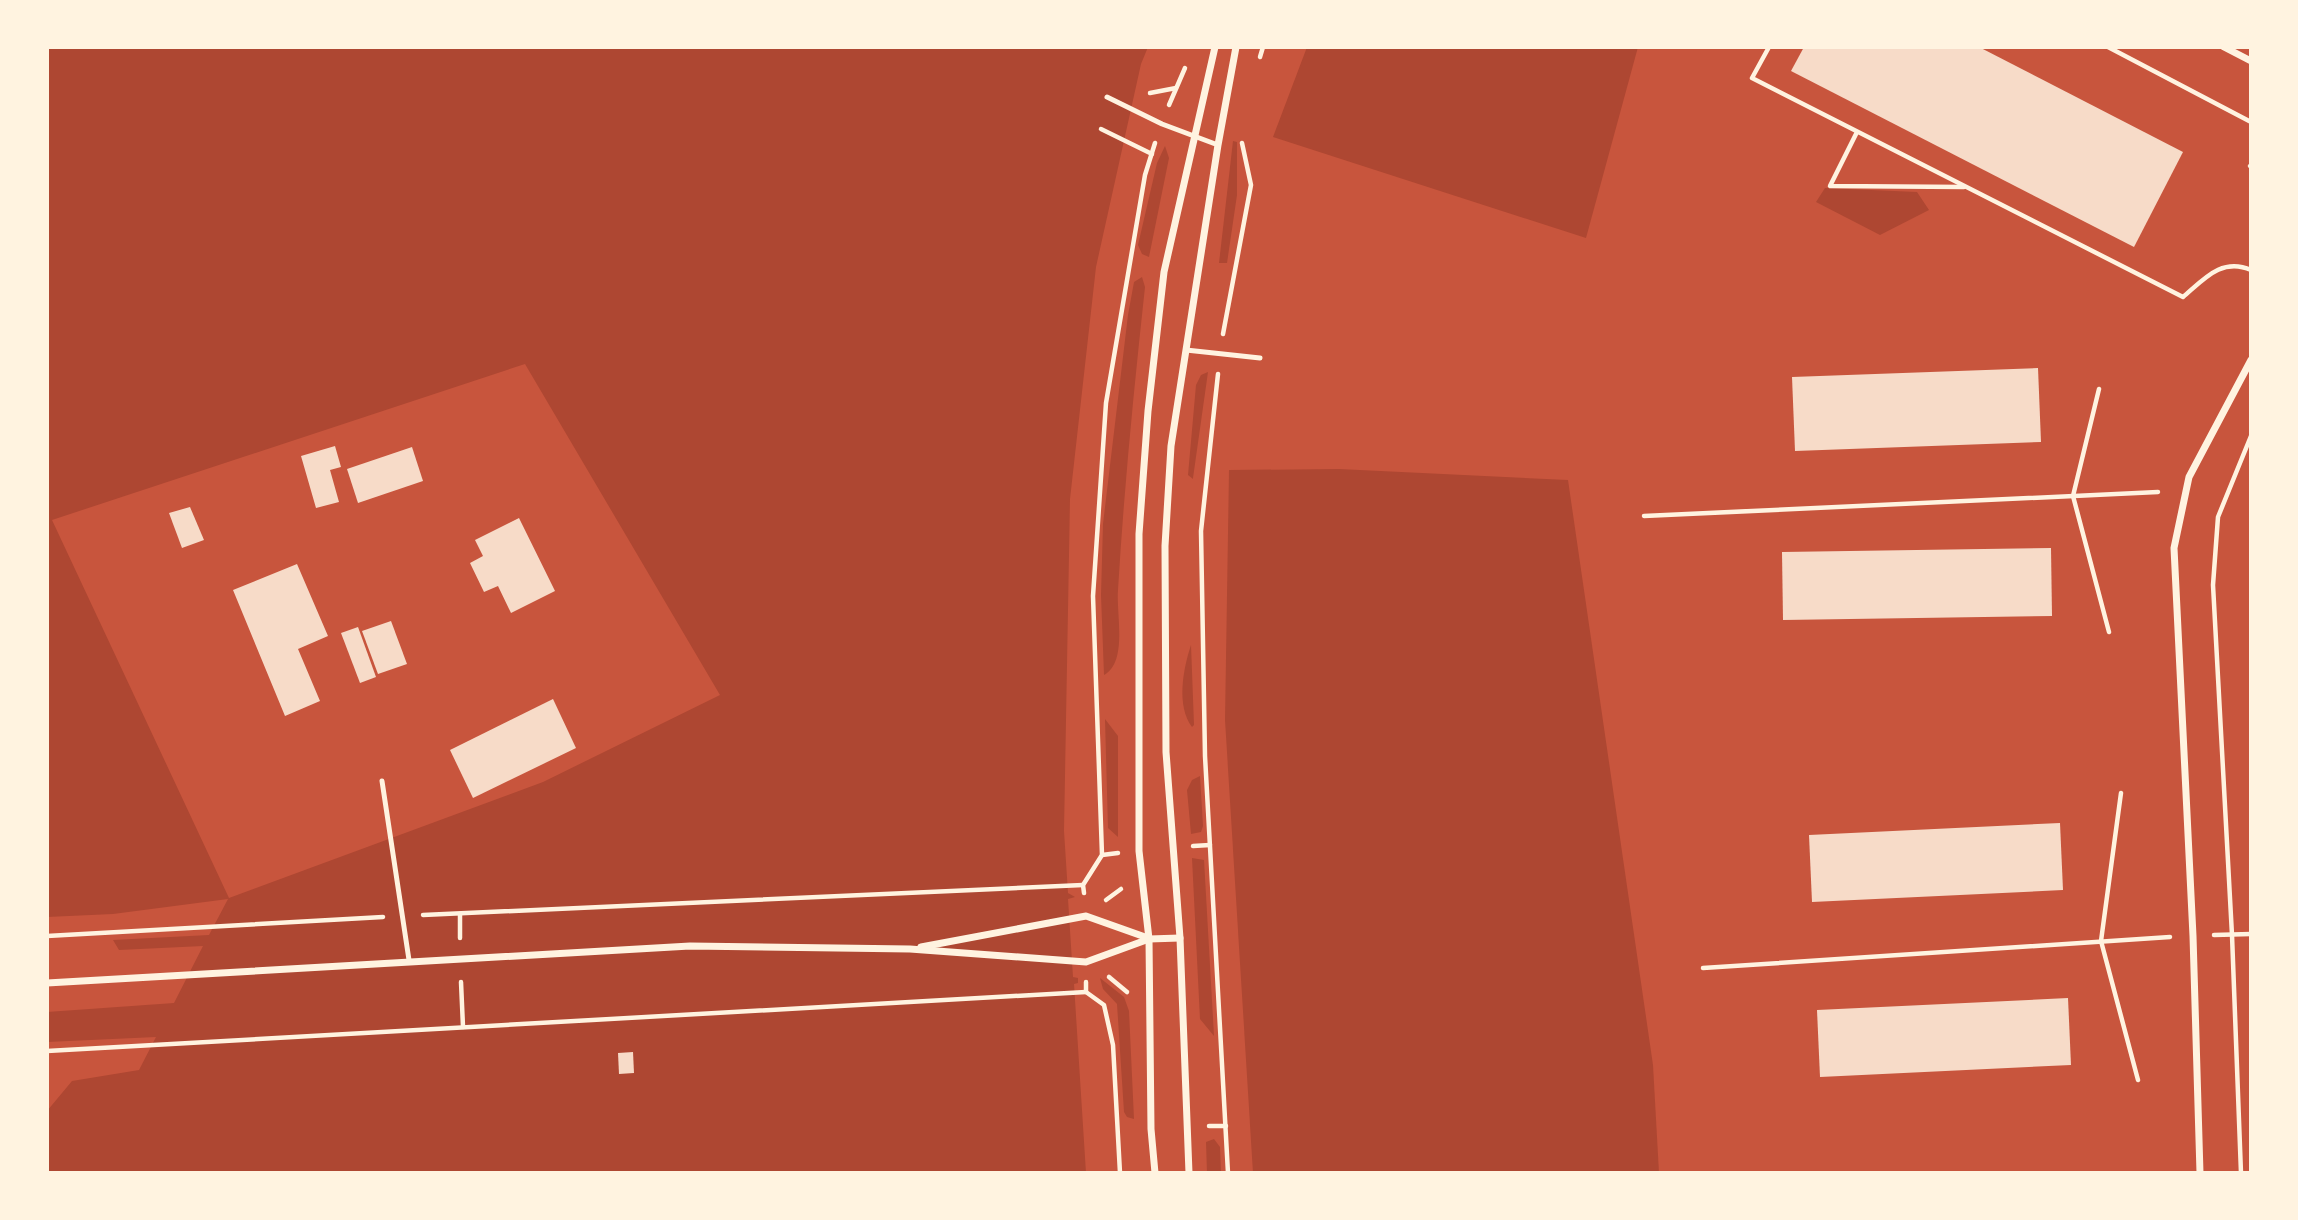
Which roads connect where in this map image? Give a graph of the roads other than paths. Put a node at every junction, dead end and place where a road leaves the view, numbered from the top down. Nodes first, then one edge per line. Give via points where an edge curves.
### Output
1 (1216, 47) edge
2 (1236, 47) edge
3 (2224, 47) edge
4 (2251, 61) edge
5 (1107, 97) dead end
6 (1193, 135) junction
7 (1218, 145) junction
8 (1186, 350) junction
9 (1260, 358) dead end
10 (2251, 360) edge
11 (382, 781) dead end
12 (1180, 937) junction
13 (1149, 939) junction
14 (910, 949) junction
15 (409, 960) junction
16 (47, 983) edge
17 (1155, 1173) edge
18 (1188, 1173) edge
19 (2200, 1173) edge

1 - 6 street
2 - 7 street
3 - 4 street
5 - 6 lane
6 - 7 lane
6 - 13 street via 1164,272 1139,534 1139,851
7 - 8 street
8 - 9 lane
8 - 12 street via 1171,446 1165,547 1166,752
10 - 19 street via 2189,477 2174,548
11 - 15 lane
12 - 13 street
12 - 18 street
13 - 14 street via 1086,962
13 - 14 street via 1086,916
13 - 17 street
14 - 15 street via 690,946
15 - 16 street

